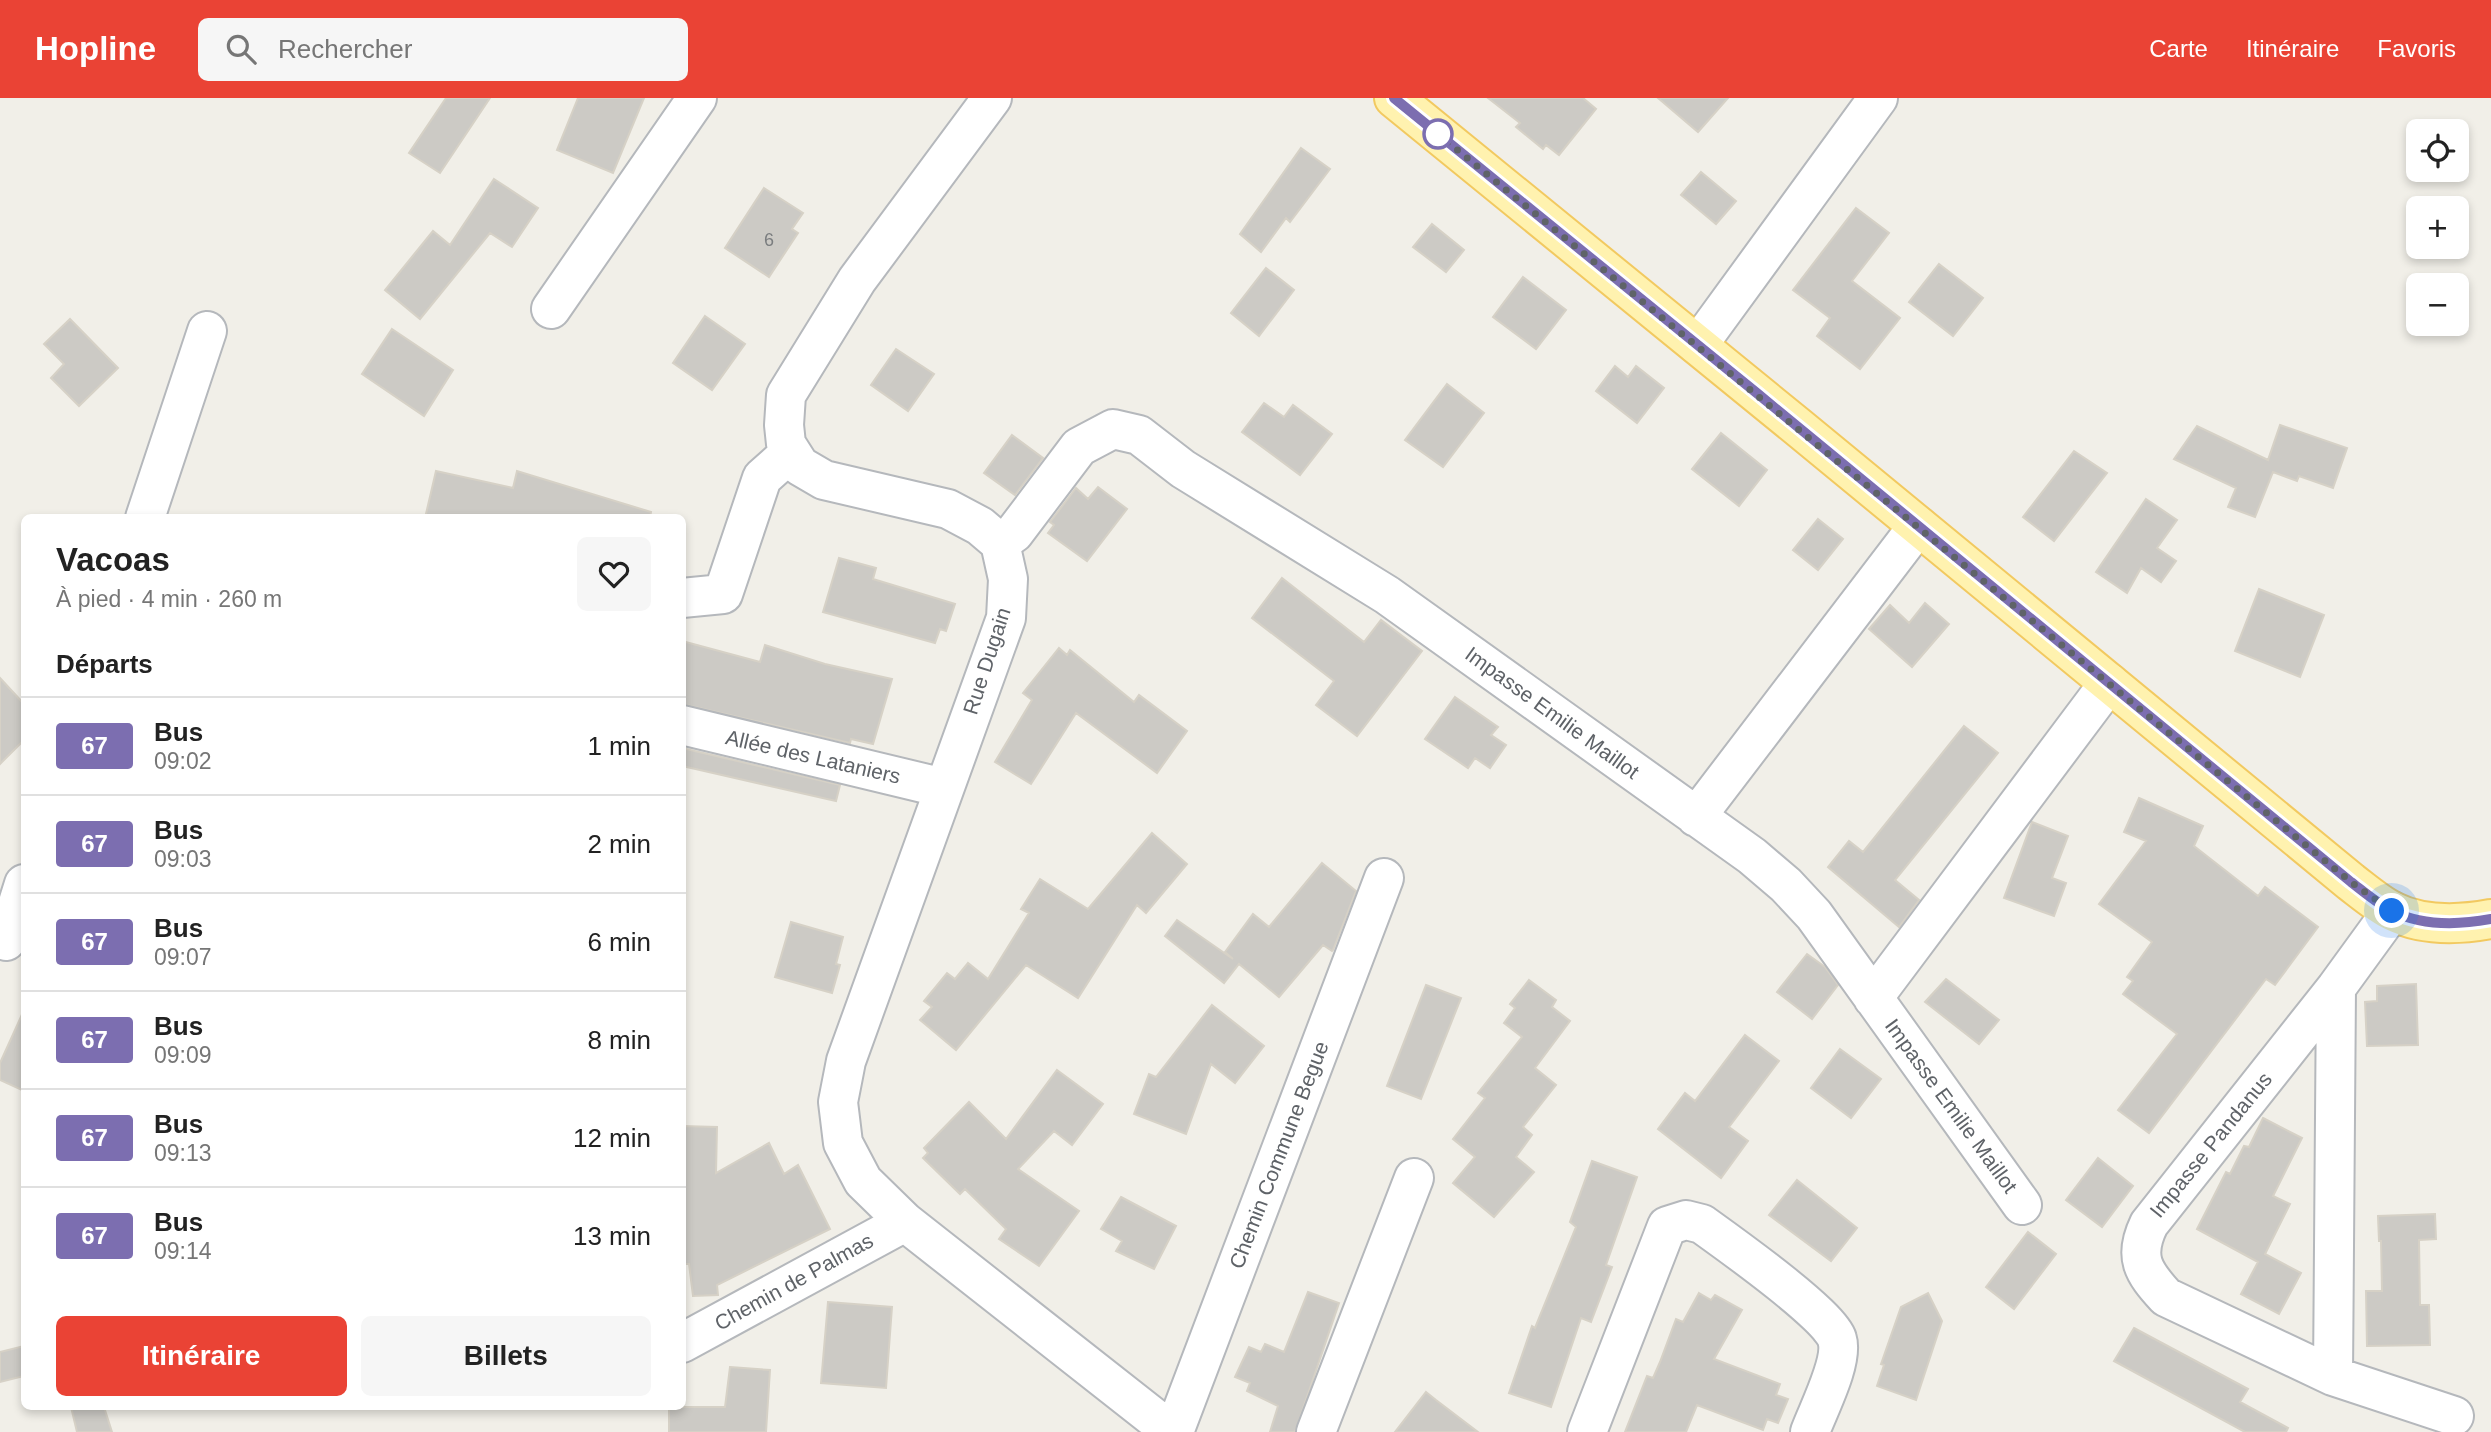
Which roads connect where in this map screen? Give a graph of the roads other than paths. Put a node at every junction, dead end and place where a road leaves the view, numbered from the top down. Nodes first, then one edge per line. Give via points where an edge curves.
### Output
1 (697, 98) edge
2 (992, 98) edge
3 (1394, 98) edge
4 (1878, 98) edge
5 (551, 309) dead end
6 (207, 331) dead end
7 (1698, 345) junction
8 (791, 452) junction
9 (146, 514) edge
10 (1918, 526) junction
11 (1000, 543) junction
12 (686, 598) edge
13 (2109, 683) junction
14 (686, 727) edge
15 (944, 788) junction
16 (1696, 817) junction
17 (1384, 878) dead end
18 (21, 897) edge
19 (2392, 911) junction
20 (2491, 919) edge
21 (10, 946) edge
22 (2336, 988) junction
23 (1873, 998) junction
24 (1414, 1178) dead end
25 (2022, 1205) dead end
26 (905, 1222) junction
27 (686, 1341) edge
28 (2333, 1376) junction
29 (2454, 1416) dead end
30 (1173, 1432) edge
31 (1316, 1432) edge
32 (1587, 1432) edge
33 (1810, 1432) edge

1 - 5 street
2 - 8 street via 856,280 786,396 784,425
3 - 7 main road
4 - 7 street
6 - 9 street
7 - 10 main road
8 - 11 street via 800,466 824,480 948,509
8 - 12 street via 762,478 723,594
10 - 13 main road
10 - 16 street
11 - 15 street, Rue Dugain via 1009,579 1006,618
11 - 16 street, Impasse Emilie Maillot via 1014,533 1079,447 1113,429 1139,435 1183,469 1387,595
13 - 19 main road
13 - 23 street
14 - 15 street, Allée des Lataniers
15 - 26 street, Rue Dugain via 846,1060 838,1102 843,1143 863,1181
16 - 23 street, Impasse Emilie Maillot via 1786,885 1814,915
17 - 30 street, Chemin Commune Begue
18 - 21 street
19 - 20 main road via 2449,925
19 - 22 street, Impasse Pandanus
22 - 28 street
22 - 28 street, Impasse Pandanus via 2149,1224 2140,1242 2142,1262 2166,1297
23 - 25 street, Impasse Emilie Maillot
24 - 31 street
26 - 27 street, Chemin de Palmas
26 - 30 street, Chemin Commune Begue
28 - 29 street, Impasse Pandanus
32 - 33 street via 1667,1226 1686,1220 1702,1224 1803,1302 1837,1338 1838,1357

